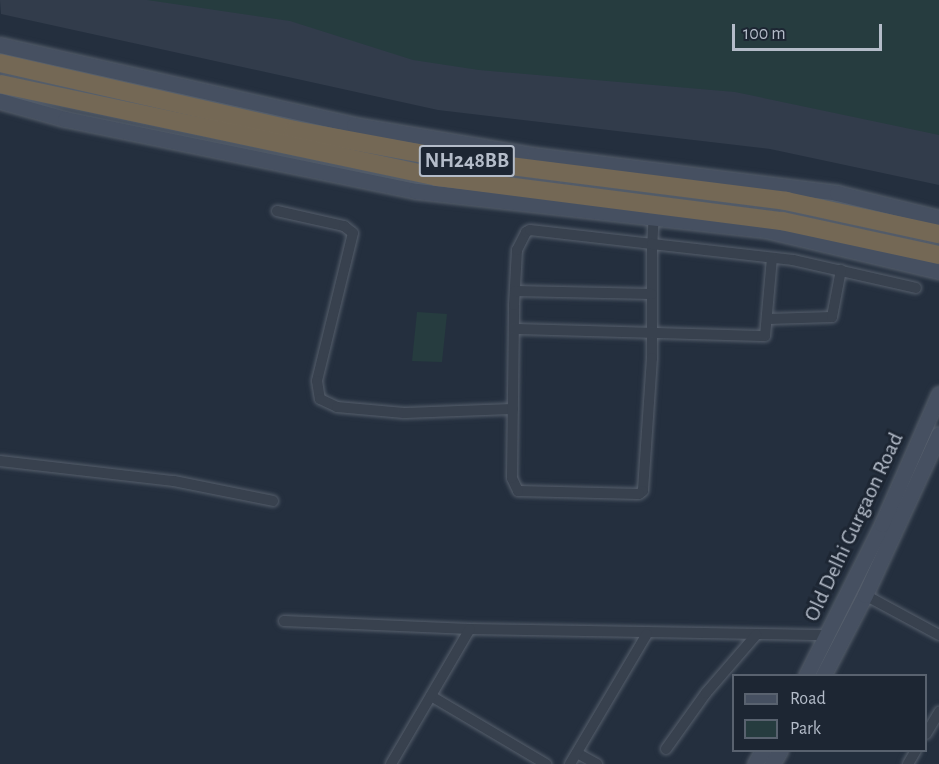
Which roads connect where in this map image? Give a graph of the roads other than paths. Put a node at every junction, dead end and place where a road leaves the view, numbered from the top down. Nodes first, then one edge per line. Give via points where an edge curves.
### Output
1 (0, 45) edge
2 (0, 63) edge
3 (0, 84) edge
4 (0, 101) edge
5 (656, 184) junction
6 (277, 211) dead end
7 (654, 211) junction
8 (939, 218) edge
9 (939, 234) edge
10 (652, 244) junction
11 (939, 255) edge
12 (772, 258) junction
13 (841, 270) junction
14 (939, 271) edge
15 (916, 288) dead end
16 (515, 291) junction
17 (652, 294) junction
18 (768, 319) junction
19 (514, 329) junction
20 (652, 333) junction
21 (939, 394) edge
22 (513, 409) junction
23 (939, 434) edge
24 (0, 461) edge
25 (273, 501) dead end
26 (865, 595) junction
27 (284, 621) dead end
28 (470, 629) junction
29 (647, 634) junction
30 (756, 635) junction
31 (939, 635) edge
32 (831, 641) junction
33 (807, 674) edge
34 (823, 674) edge
35 (432, 696) junction
36 (938, 715) edge
37 (927, 732) edge
38 (666, 749) dead end
39 (577, 753) junction
40 (391, 764) edge
41 (546, 764) edge
42 (570, 764) edge
43 (597, 764) edge

1 - 8 street via 376,129 534,155 837,193
2 - 5 highway, NH248BB via 294,130 439,157
3 - 7 highway, NH248BB via 437,177
4 - 7 street via 65,119 417,191
5 - 7 street
5 - 9 highway, NH248BB via 832,209
6 - 22 street via 348,228 353,233 317,381 320,399 337,407 404,413
7 - 10 street
7 - 11 highway, NH248BB via 782,221
7 - 14 street via 765,230
10 - 12 street
10 - 16 street via 530,230 518,245
10 - 17 street
12 - 13 street
12 - 18 street
13 - 15 street
13 - 18 street via 832,317
16 - 17 street
16 - 19 street
17 - 20 street
18 - 20 street via 764,336
19 - 20 street
19 - 22 street
20 - 22 street via 641,493 518,491 513,477
21 - 32 street, Old Delhi Gurgaon Road
23 - 26 street, Old Delhi Gurgaon Road
24 - 25 street via 166,480
26 - 31 street
26 - 32 street, Old Delhi Gurgaon Road
27 - 28 street
28 - 29 street
28 - 35 street
29 - 30 street
29 - 39 street
30 - 32 street
30 - 38 street via 706,693
32 - 33 street, Old Delhi Gurgaon Road
32 - 34 street, Old Delhi Gurgaon Road
35 - 40 street
35 - 41 street
36 - 37 street
39 - 42 street
39 - 43 street

